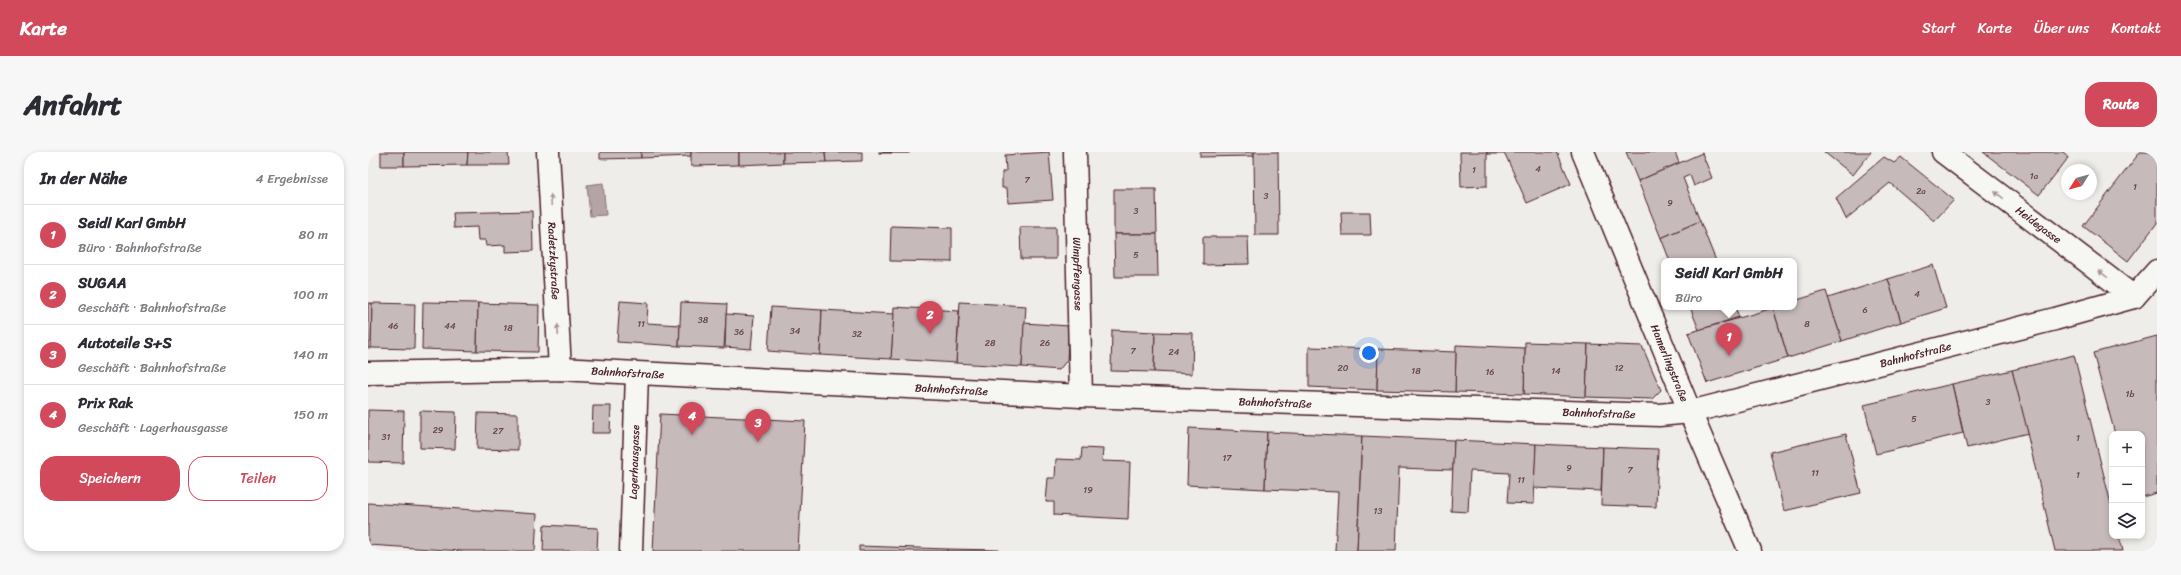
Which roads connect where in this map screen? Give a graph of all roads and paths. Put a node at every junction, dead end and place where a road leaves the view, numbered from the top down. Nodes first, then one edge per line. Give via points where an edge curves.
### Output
1 (548, 152) edge
2 (1075, 152) edge
3 (1583, 152) edge
4 (1944, 152) edge
5 (2157, 271) edge
6 (2134, 297) junction
7 (560, 369) junction
8 (368, 373) edge
9 (637, 374) junction
10 (1081, 396) junction
11 (1690, 412) junction
12 (631, 551) edge
13 (1750, 551) edge

7 -> 1 street, Radetzkystraße
2 - 10 street, Wimpffengasse
3 - 11 street, Hamerlingstraße
6 -> 4 street, Heidegasse
5 - 6 street
6 - 11 street, Bahnhofstraße via 2054,320
7 - 8 street, Bahnhofstraße
7 - 9 street, Bahnhofstraße
9 - 10 street, Bahnhofstraße
9 - 12 street, Lagerhausgasse
10 - 11 street, Bahnhofstraße via 1659,415
11 - 13 street, Hamerlingstraße

